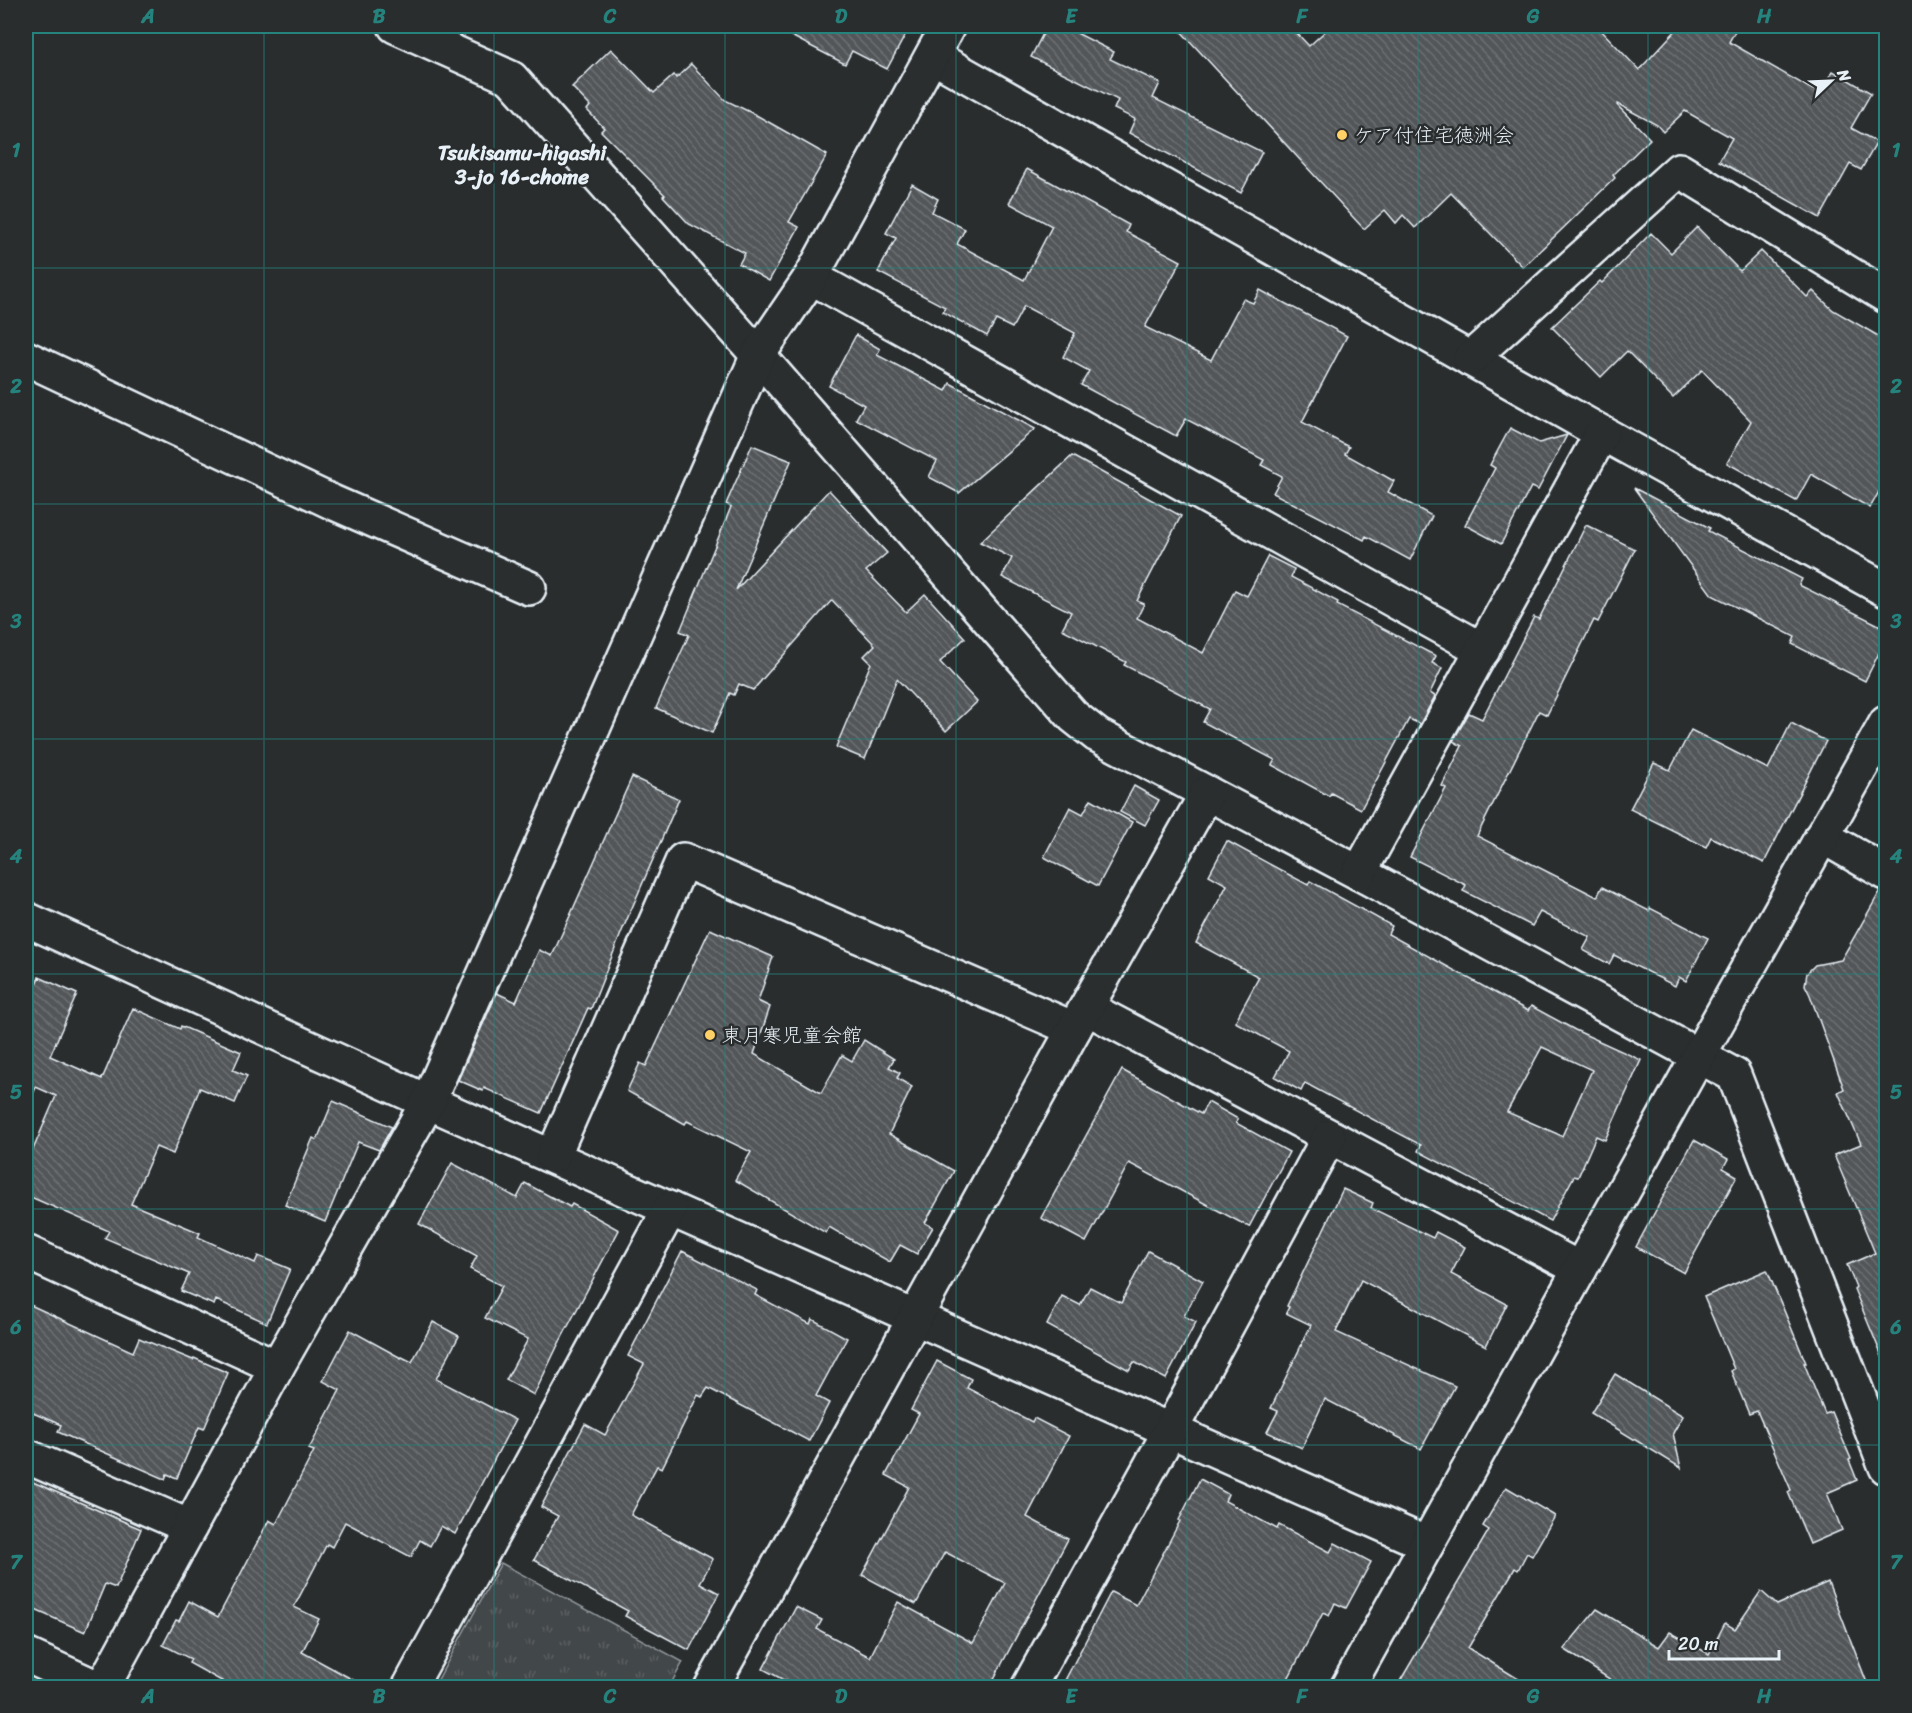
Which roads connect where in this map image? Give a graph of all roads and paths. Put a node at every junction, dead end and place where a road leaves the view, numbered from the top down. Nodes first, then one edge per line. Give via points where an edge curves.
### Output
1 (395, 26) edge
2 (948, 26) edge
3 (932, 56) junction
4 (811, 277) junction
5 (1887, 296) edge
6 (759, 355) junction
7 (26, 358) edge
8 (1470, 359) junction
9 (1602, 433) junction
10 (529, 588) dead end
11 (1887, 590) edge
12 (1483, 650) junction
13 (1887, 723) edge
14 (1207, 793) junction
15 (1822, 836) junction
16 (1359, 873) junction
17 (1887, 873) edge
18 (26, 919) edge
19 (1080, 1018) junction
20 (1699, 1055) junction
21 (428, 1102) junction
22 (1329, 1137) junction
23 (553, 1156) junction
24 (670, 1209) junction
25 (26, 1252) edge
26 (1580, 1269) junction
27 (916, 1317) junction
28 (277, 1366) junction
29 (1875, 1400) edge
30 (1170, 1431) junction
31 (26, 1456) edge
32 (1887, 1467) edge
33 (190, 1527) junction
34 (1427, 1544) junction
35 (26, 1655) edge
36 (100, 1688) edge
37 (409, 1688) edge
38 (711, 1688) edge
39 (1028, 1688) edge
40 (1347, 1688) edge

1 - 6 street via 511,78
2 - 3 street
3 - 4 street
3 - 8 street
4 - 6 street
4 - 12 street
5 - 8 street via 1679,170
6 - 14 street via 1073,716 1097,735
6 - 21 street
7 - 10 street via 332,502
8 - 9 street
9 - 11 street
9 - 12 street
12 - 16 street
13 - 15 street
14 - 16 street
14 - 19 street
15 - 17 street
15 - 20 street
16 - 20 street
18 - 21 street
19 - 22 street
19 - 23 street via 682,860
19 - 27 street
20 - 26 street
20 - 29 street via 1734,1075
21 - 23 street
21 - 28 street
22 - 26 street
22 - 30 street
23 - 24 street
24 - 27 street
24 - 37 street
25 - 28 street
26 - 34 street
27 - 30 street
27 - 38 street
28 - 33 street
29 - 32 street
30 - 34 street
30 - 39 street
31 - 33 street
33 - 36 street
34 - 40 street
35 - 36 street

